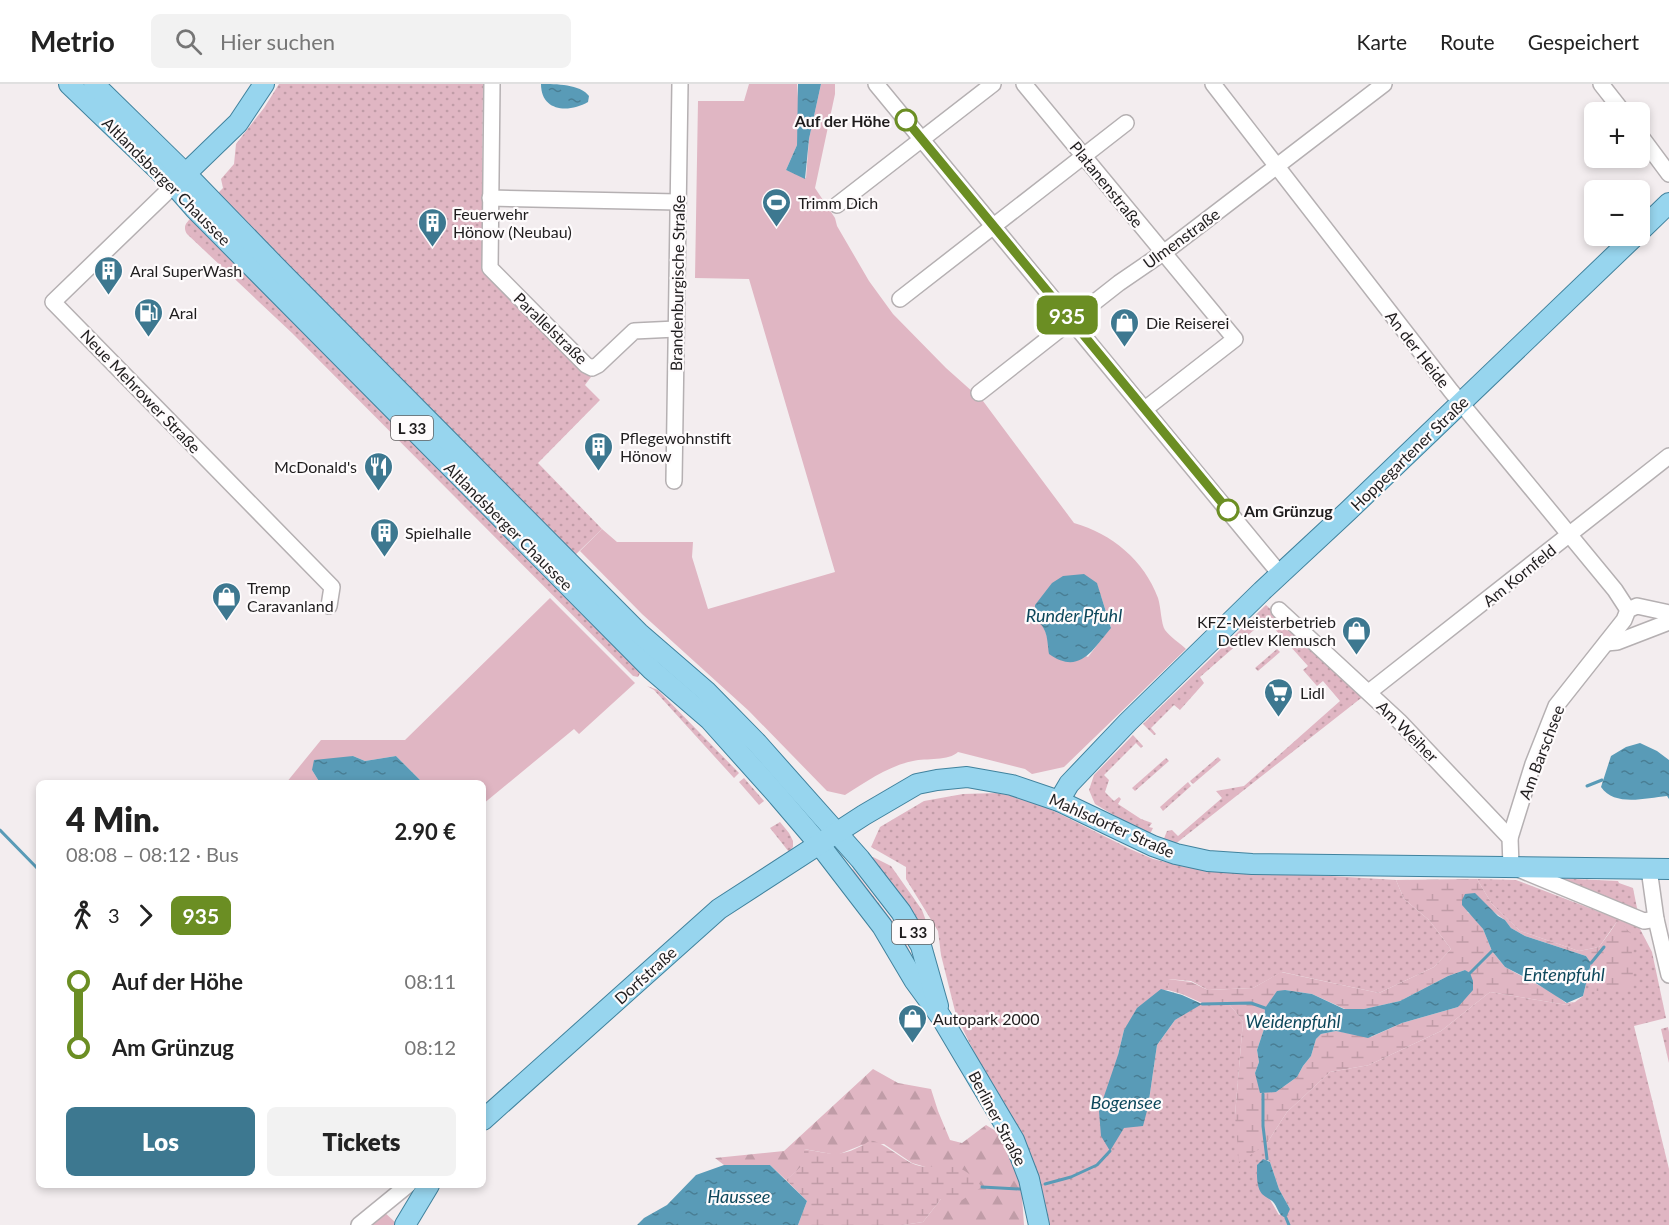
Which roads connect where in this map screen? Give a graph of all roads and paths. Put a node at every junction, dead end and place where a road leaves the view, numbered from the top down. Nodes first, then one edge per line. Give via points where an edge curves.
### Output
1 (69, 84) edge
2 (94, 84) edge
3 (264, 84) edge
4 (492, 84) edge
5 (680, 84) edge
6 (876, 84) edge
7 (993, 84) edge
8 (1024, 84) edge
9 (1213, 84) edge
10 (1384, 84) edge
11 (1601, 84) edge
12 (1615, 102) edge
13 (1126, 123) dead end
14 (922, 140) junction
15 (1650, 148) edge
16 (1084, 156) junction
17 (1277, 166) junction
18 (1669, 174) edge
19 (180, 180) junction
20 (490, 198) junction
21 (678, 202) junction
22 (1669, 203) edge
23 (837, 205) dead end
24 (1650, 221) edge
25 (994, 227) junction
26 (1625, 246) edge
27 (1162, 252) junction
28 (900, 299) dead end
29 (1071, 320) junction
30 (676, 329) junction
31 (979, 393) dead end
32 (1461, 403) junction
33 (1145, 409) junction
34 (1669, 456) edge
35 (674, 481) dead end
36 (1569, 534) junction
37 (1280, 574) junction
38 (329, 606) dead end
39 (1279, 610) dead end
40 (1628, 610) junction
41 (1669, 613) edge
42 (1669, 622) edge
43 (1606, 643) junction
44 (1369, 692) junction
45 (1059, 801) junction
46 (837, 833) junction
47 (1510, 838) junction
48 (819, 844) junction
49 (1511, 866) junction
50 (1649, 869) junction
51 (1669, 870) edge
52 (1656, 919) junction
53 (1669, 975) edge
54 (941, 1017) junction
55 (486, 1117) edge
56 (404, 1188) edge
57 (427, 1188) edge
58 (359, 1225) edge
59 (405, 1225) edge
60 (1039, 1225) edge

1 - 19 main road, Altlandsberger Chaussee / L 33
2 - 19 main road, Altlandsberger Chaussee / L 33
3 - 19 main road via 238,123
4 - 20 street, Parallelstraße
5 - 21 street, Brandenburgische Straße
6 - 14 street
7 - 14 street
8 - 16 street, Platanenstraße
9 - 17 street, An der Heide
10 - 17 street, Ulmenstraße
11 - 12 street
13 - 16 street
14 - 23 street
14 - 25 street
15 - 18 street
16 - 25 street
16 - 27 street, Platanenstraße
17 - 27 street, Ulmenstraße
17 - 32 street, An der Heide
19 - 38 street, Neue Mehrower Straße via 53,302 332,587
19 - 46 main road, Altlandsberger Chaussee / L 33 via 273,265 639,633 706,691
19 - 48 main road, Altlandsberger Chaussee / L 33 via 195,209 652,670 710,720
20 - 21 street
20 - 30 street, Parallelstraße via 490,268 586,364 592,368 598,365 634,331
21 - 30 street, Brandenburgische Straße
22 - 24 main road
25 - 28 street
25 - 29 street
26 - 32 main road, Hoppegartener Straße
27 - 29 street, Ulmenstraße
27 - 33 street, Platanenstraße via 1235,339
29 - 31 street, Ulmenstraße
29 - 33 street
30 - 35 street, Brandenburgische Straße
32 - 36 street, An der Heide
32 - 37 main road, Hoppegartener Straße
33 - 37 street
34 - 36 street, Am Kornfeld
36 - 40 street, An der Heide
36 - 44 street, Am Kornfeld
37 - 45 main road, Hoppegartener Straße via 1128,722 1069,784
39 - 44 street, Am Weiher
40 - 41 street via 1637,606
40 - 43 street, Am Barschsee
42 - 43 street
43 - 47 street, Am Barschsee via 1566,691 1551,717
44 - 47 street, Am Weiher
45 - 46 main road, Mahlsdorfer Straße via 1032,790 968,777 937,780 917,784
45 - 49 main road, Mahlsdorfer Straße via 1153,846 1208,861
46 - 48 main road, Mahlsdorfer Straße
46 - 54 main road, Berliner Straße / L 33 via 901,912 921,946
47 - 49 street
48 - 54 main road, Berliner Straße / L 33 via 882,926
48 - 55 main road, Dorfstraße via 719,909
49 - 50 main road, Mahlsdorfer Straße
49 - 52 street, Mahlsdorfer Straße via 1644,921
50 - 51 main road, Mahlsdorfer Straße
50 - 52 street
52 - 53 street
54 - 60 main road, Berliner Straße / L 33 via 1022,1156
56 - 58 street
57 - 59 main road

